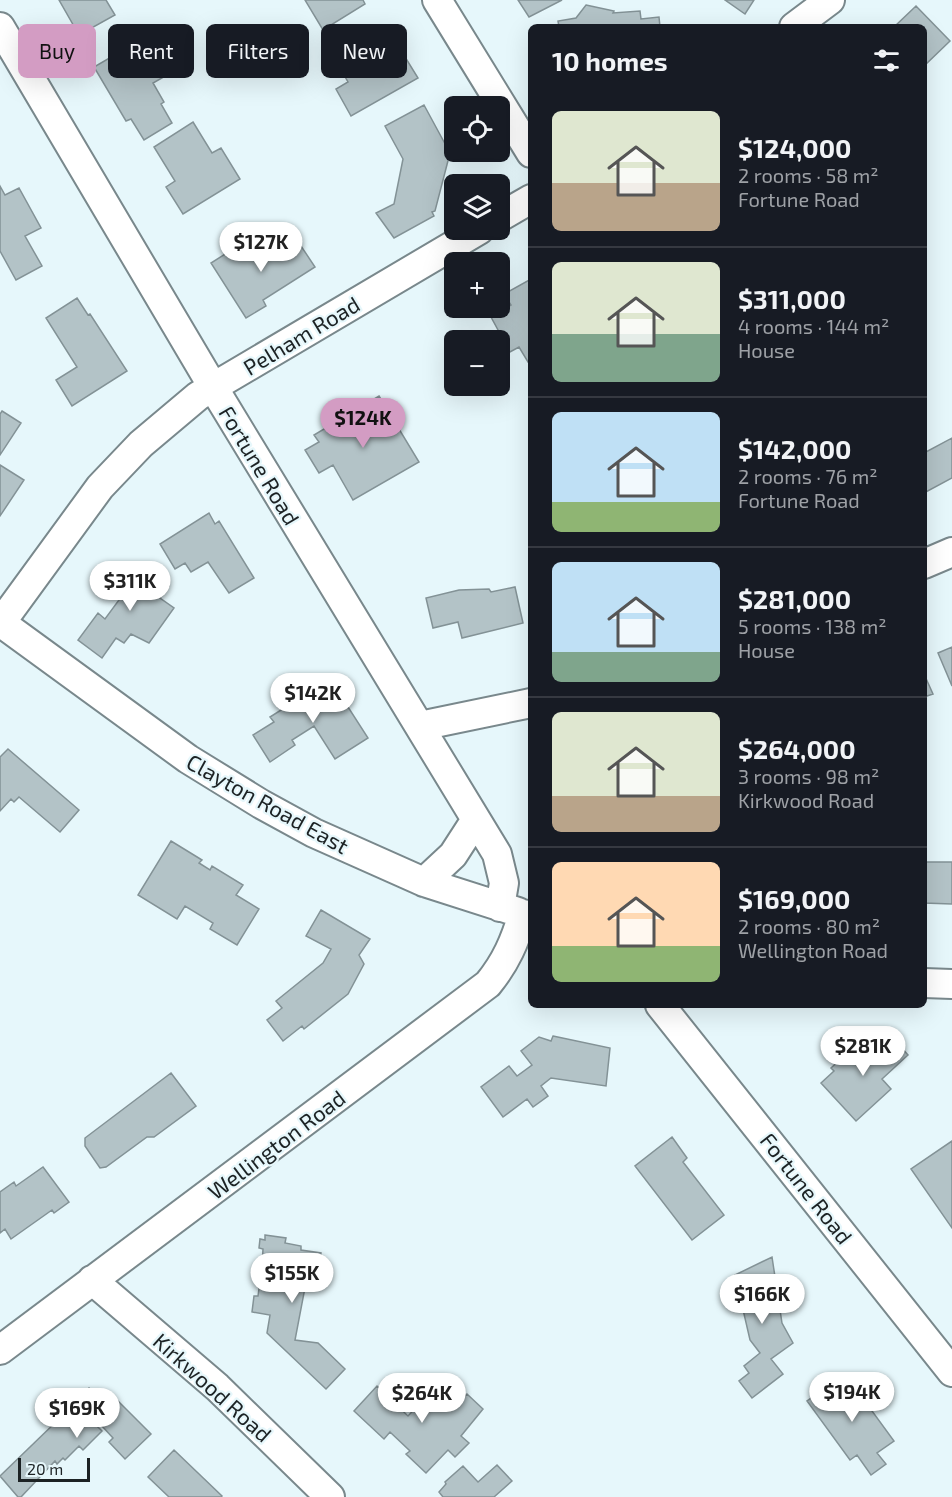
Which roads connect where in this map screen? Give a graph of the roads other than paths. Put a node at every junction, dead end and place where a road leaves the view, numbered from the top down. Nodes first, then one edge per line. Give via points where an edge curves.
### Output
1 (437, 0) edge
2 (830, 0) edge
3 (798, 24) edge
4 (0, 27) edge
5 (528, 148) edge
6 (528, 201) edge
7 (510, 211) edge
8 (462, 240) edge
9 (213, 387) junction
10 (952, 552) edge
11 (927, 563) edge
12 (0, 622) edge
13 (528, 704) edge
14 (420, 726) junction
15 (475, 821) junction
16 (423, 882) junction
17 (518, 912) edge
18 (927, 983) edge
19 (952, 984) edge
20 (662, 1008) edge
21 (92, 1280) junction
22 (0, 1350) edge
23 (952, 1372) edge
24 (330, 1497) edge

1 - 5 street
2 - 3 street
4 - 9 street, Fortune Road
6 - 7 street
8 - 9 street, Pelham Road
9 - 12 street, Pelham Road via 141,444 100,487
9 - 14 street, Fortune Road
10 - 11 street
12 - 16 street, Clayton Road East via 188,759 252,799 314,833
13 - 14 street
14 - 15 street, Fortune Road
15 - 16 street via 453,855
15 - 17 street, Fortune Road via 497,854 504,883
16 - 17 street, Clayton Road East
17 - 21 street, Wellington Road via 516,940 489,984
18 - 19 street
20 - 23 street, Fortune Road
21 - 22 street, Wellington Road
21 - 24 street, Kirkwood Road via 217,1387

